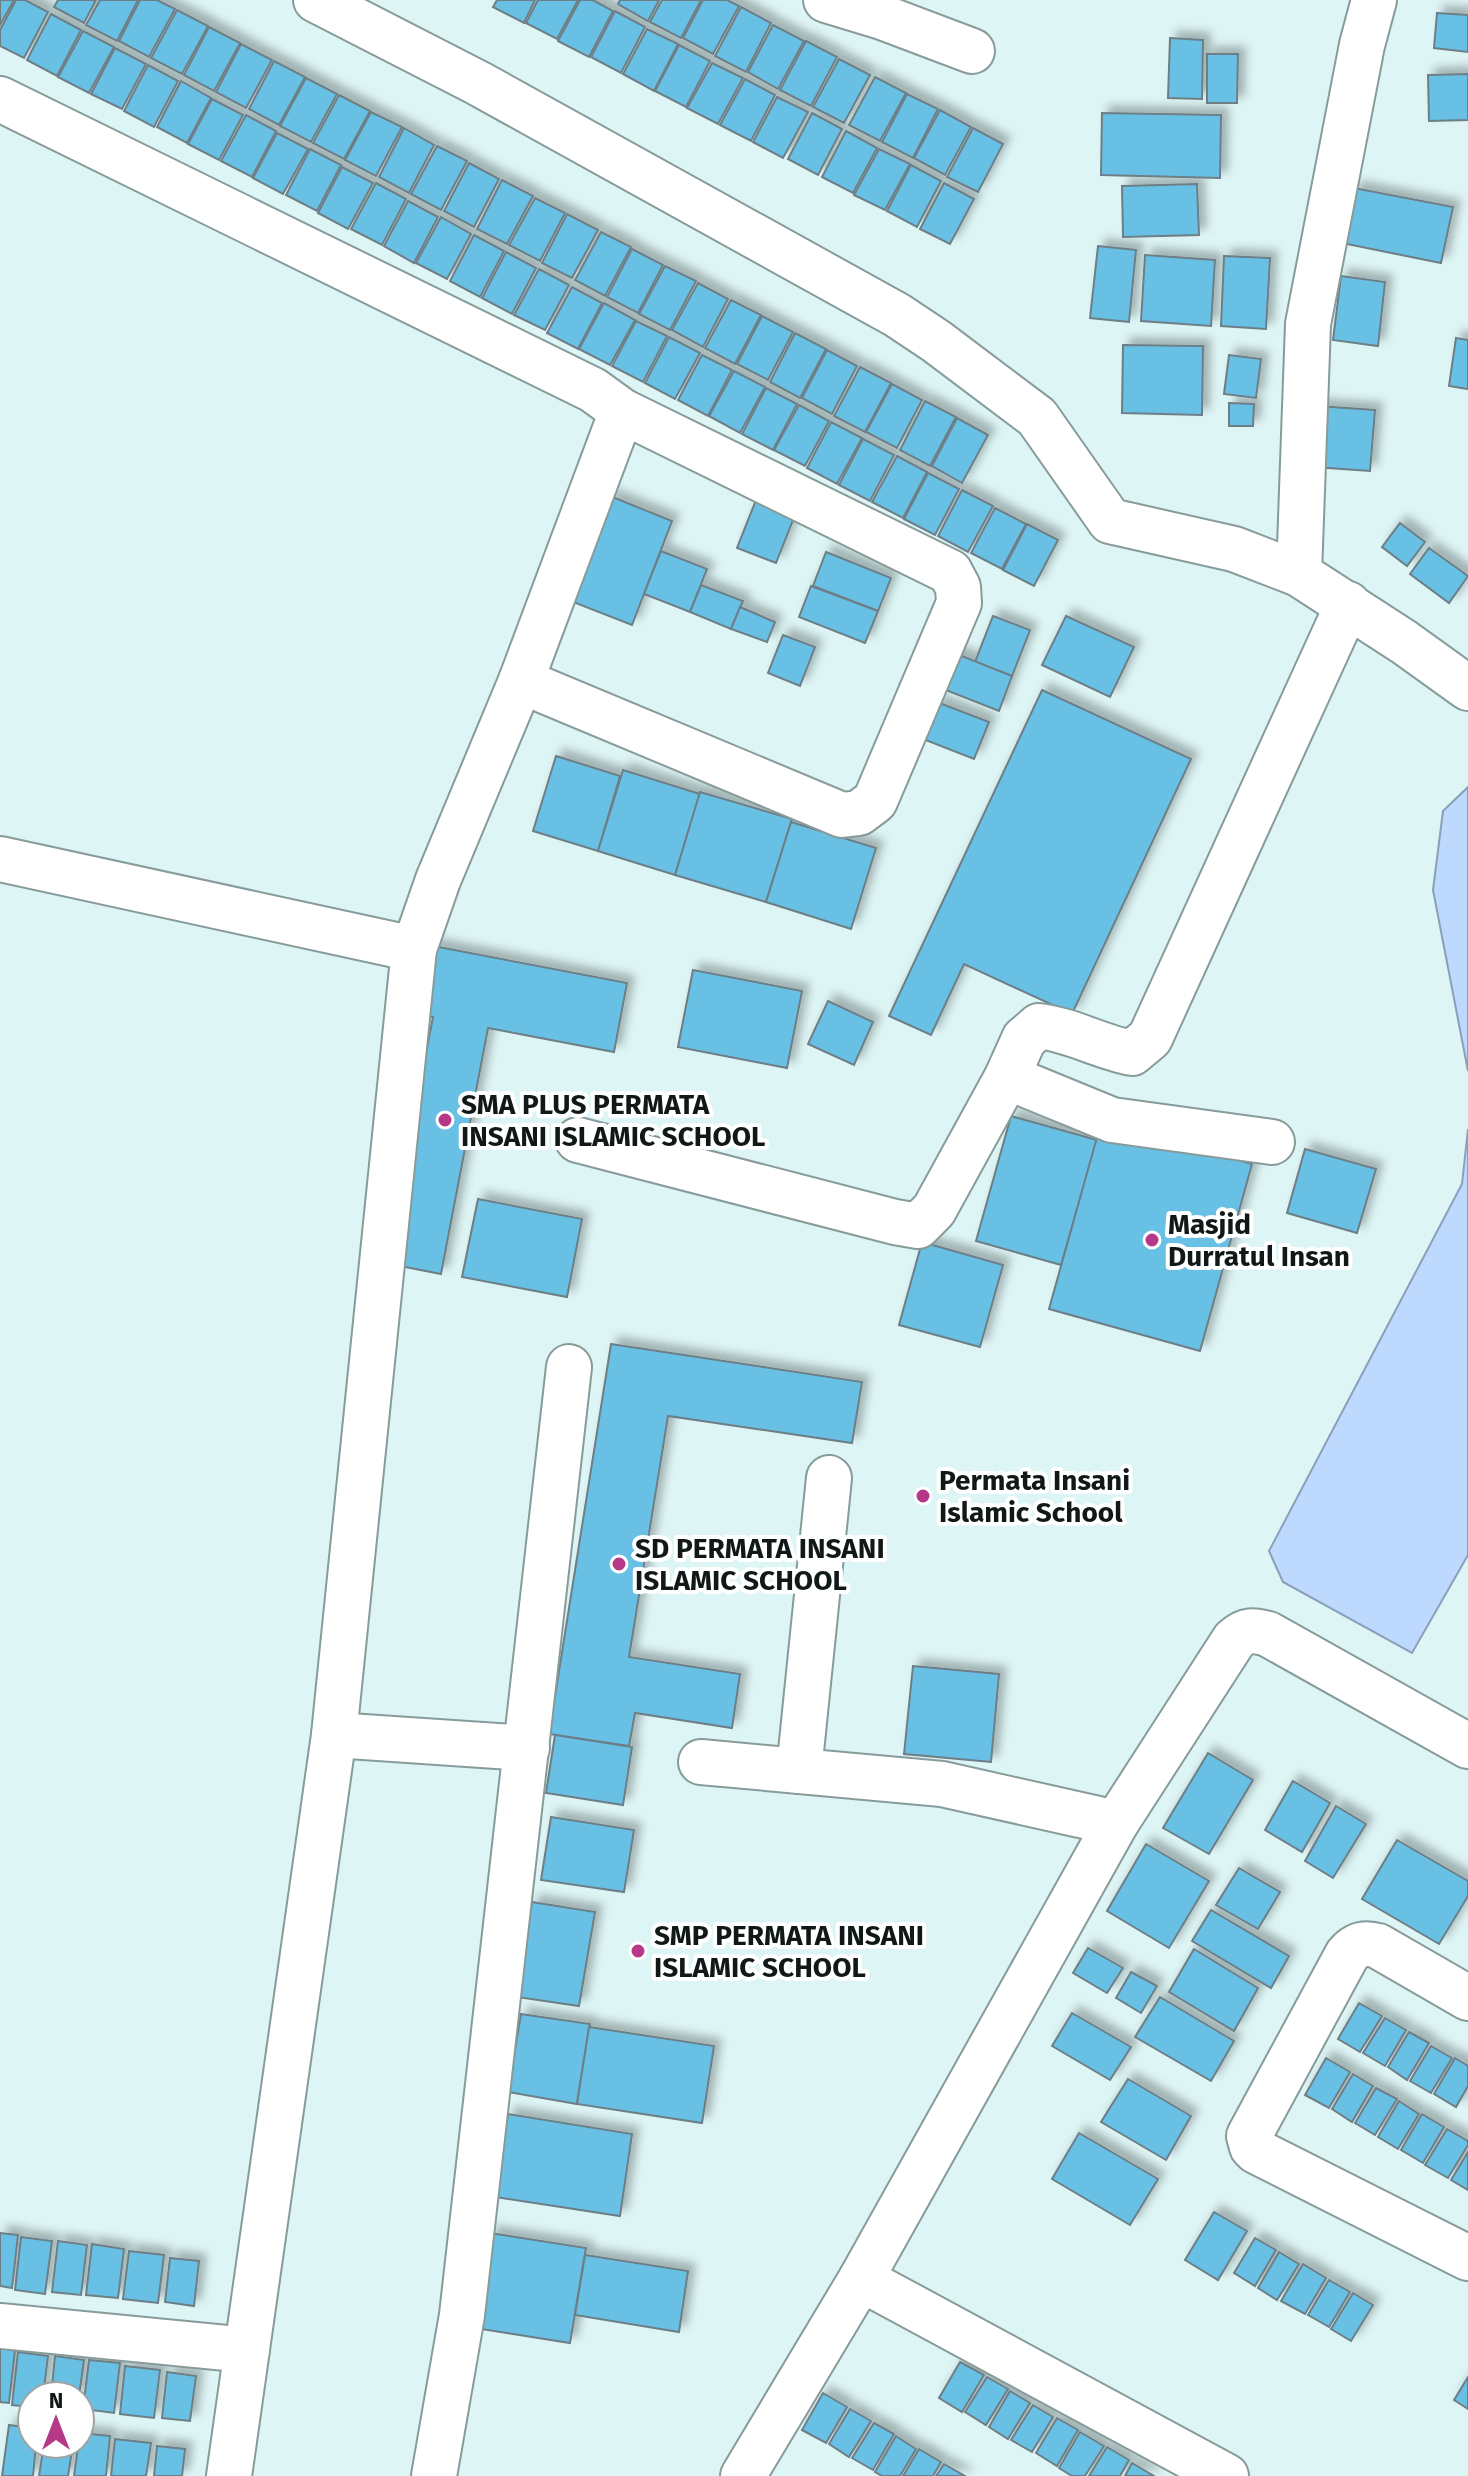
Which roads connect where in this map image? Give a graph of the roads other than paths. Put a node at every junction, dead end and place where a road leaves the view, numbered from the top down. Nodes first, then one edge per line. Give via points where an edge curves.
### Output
1 (316, 0) edge
2 (826, 0) edge
3 (1374, 0) edge
4 (881, 9) edge
5 (972, 51) dead end
6 (0, 99) edge
7 (622, 411) junction
8 (1299, 574) junction
9 (1348, 604) junction
10 (521, 681) junction
11 (1468, 688) edge
12 (0, 859) edge
13 (414, 949) junction
14 (1007, 1077) junction
15 (578, 1140) dead end
16 (1272, 1142) dead end
17 (569, 1367) dead end
18 (829, 1478) dead end
19 (334, 1735) junction
20 (1468, 1746) edge
21 (527, 1748) junction
22 (701, 1762) dead end
23 (799, 1771) junction
24 (1116, 1823) junction
25 (1468, 1998) edge
26 (1468, 2258) edge
27 (861, 2279) junction
28 (0, 2326) edge
29 (247, 2350) junction
30 (229, 2476) edge
31 (434, 2476) edge
32 (743, 2476) edge
33 (1226, 2476) edge

1 - 8 street via 506,98 936,341 1037,417 1110,521 1234,549
2 - 4 street
3 - 8 street via 1308,324
4 - 5 street
6 - 7 street via 593,390
7 - 10 street
7 - 10 street via 950,572 959,603 875,801 859,813 842,815
8 - 9 street
9 - 11 street
9 - 14 street via 1150,1038 1132,1053 1039,1026 1024,1039
10 - 13 street
12 - 13 street
13 - 19 street
14 - 15 street via 934,1210 918,1226
14 - 16 street via 1112,1120
17 - 21 street
18 - 23 street
19 - 21 street
19 - 29 street
20 - 24 street via 1268,1634 1243,1632
21 - 31 street via 462,2315
22 - 23 street
23 - 24 street via 942,1784
24 - 27 street
25 - 26 street via 1378,1946 1357,1945 1249,2141 1256,2151
27 - 32 street
27 - 33 street
28 - 29 street
29 - 30 street

